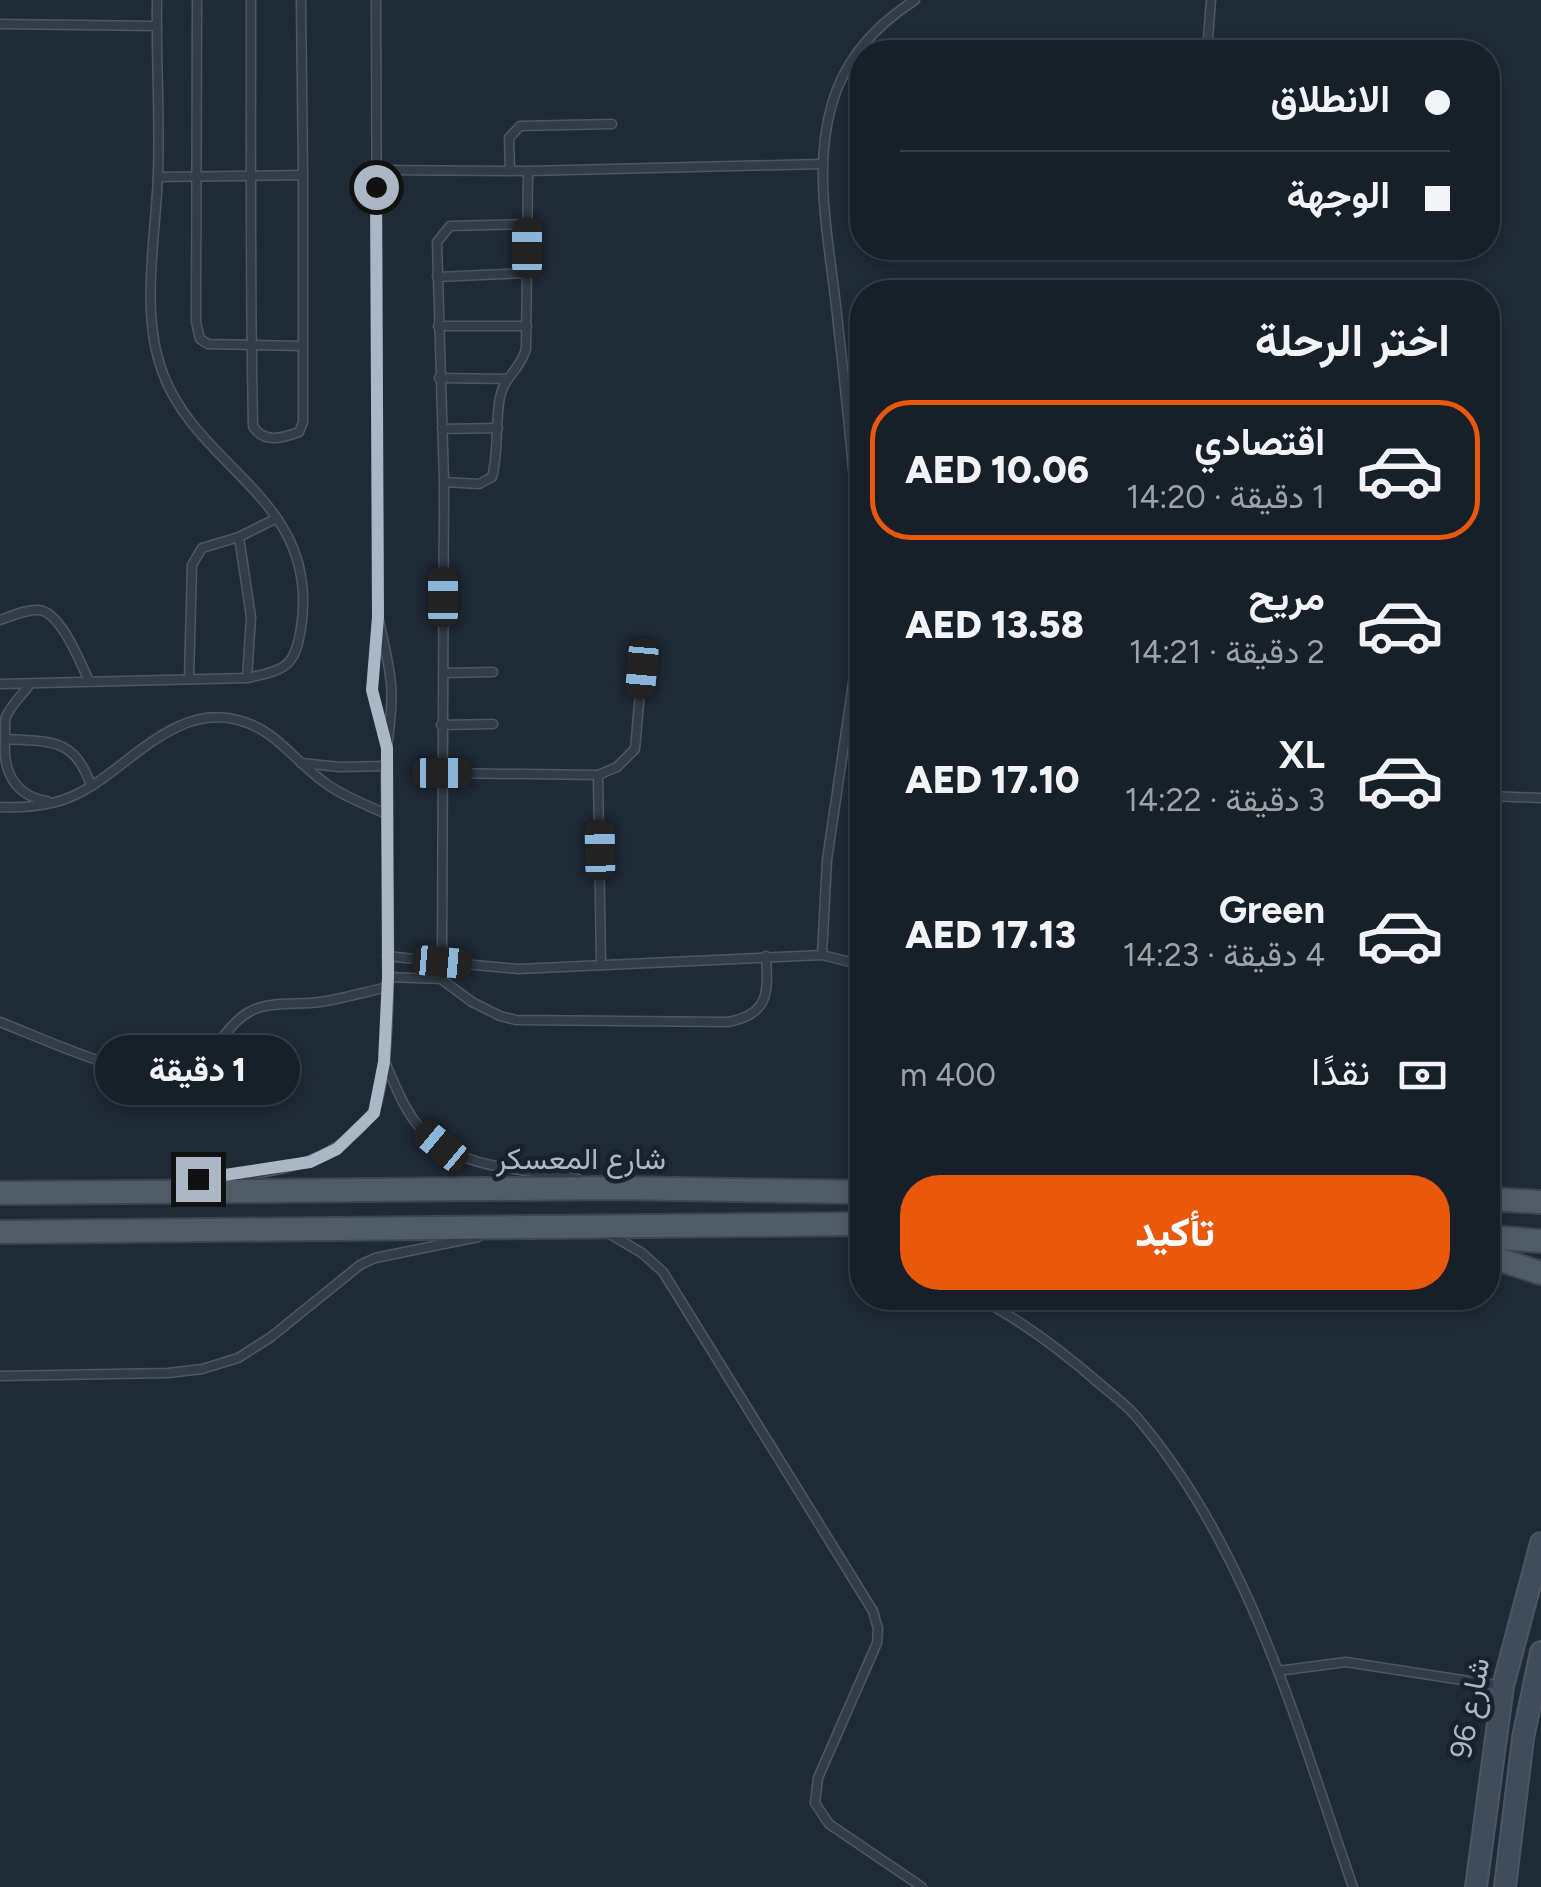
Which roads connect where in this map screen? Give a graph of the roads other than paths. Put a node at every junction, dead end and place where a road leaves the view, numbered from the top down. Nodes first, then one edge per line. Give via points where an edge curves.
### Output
1 (157, 0) edge
2 (197, 0) edge
3 (250, 0) edge
4 (301, 0) edge
5 (376, 0) edge
6 (916, 0) edge
7 (1211, 0) edge
8 (0, 24) edge
9 (156, 26) junction
10 (867, 40) edge
11 (1208, 40) edge
12 (850, 60) edge
13 (612, 124) dead end
14 (821, 164) junction
15 (377, 170) junction
16 (510, 170) junction
17 (528, 171) junction
18 (302, 175) junction
19 (158, 176) junction
20 (199, 176) junction
21 (250, 176) junction
22 (527, 224) junction
23 (527, 273) junction
24 (436, 278) junction
25 (438, 326) junction
26 (527, 326) junction
27 (251, 346) junction
28 (302, 346) junction
29 (439, 378) junction
30 (508, 379) junction
31 (498, 428) junction
32 (442, 429) junction
33 (850, 435) edge
34 (444, 482) junction
35 (277, 518) junction
36 (239, 537) junction
37 (378, 617) junction
38 (0, 620) edge
39 (642, 669) dead end
40 (493, 672) dead end
41 (442, 673) junction
42 (247, 678) junction
43 (189, 679) junction
44 (89, 681) junction
45 (0, 684) edge
46 (30, 684) junction
47 (850, 704) edge
48 (0, 707) edge
49 (6, 718) junction
50 (442, 724) junction
51 (493, 724) dead end
52 (6, 739) junction
53 (387, 748) junction
54 (301, 763) junction
55 (386, 766) junction
56 (442, 773) junction
57 (598, 774) junction
58 (91, 786) junction
59 (1500, 796) edge
60 (1541, 798) edge
61 (52, 802) junction
62 (0, 808) edge
63 (386, 814) junction
64 (822, 955) junction
65 (388, 956) junction
66 (766, 956) junction
67 (850, 960) edge
68 (442, 962) junction
69 (601, 964) junction
70 (441, 979) junction
71 (388, 982) junction
72 (0, 1022) edge
73 (384, 1062) junction
74 (616, 1188) junction
75 (1541, 1188) edge
76 (88, 1191) junction
77 (0, 1192) edge
78 (850, 1192) edge
79 (1500, 1198) edge
80 (1500, 1199) edge
81 (1541, 1202) edge
82 (850, 1224) edge
83 (597, 1226) junction
84 (540, 1227) junction
85 (0, 1232) edge
86 (1500, 1238) edge
87 (1541, 1241) edge
88 (1500, 1260) edge
89 (1541, 1274) edge
90 (1002, 1310) edge
91 (0, 1376) edge
92 (1541, 1543) edge
93 (1541, 1652) edge
94 (1278, 1671) junction
95 (1502, 1686) junction
96 (922, 1887) edge
97 (1353, 1887) edge
98 (1476, 1887) edge
99 (1505, 1887) edge

1 - 9 lane
2 - 20 lane
3 - 21 lane
4 - 18 lane
5 - 15 lane
6 - 10 lane
7 - 11 lane
8 - 9 lane
9 - 19 lane
12 - 14 lane via 832,103
13 - 16 lane via 520,126 509,138
14 - 17 lane
14 - 33 lane
15 - 16 lane
15 - 37 lane
16 - 17 lane
17 - 22 lane
18 - 21 lane
18 - 28 lane
19 - 20 lane
19 - 35 lane via 152,298 162,371 178,404
20 - 21 lane
20 - 27 lane via 200,339
21 - 27 lane
22 - 23 lane
22 - 24 lane via 450,226 437,242
23 - 24 lane
23 - 26 lane
24 - 25 lane
25 - 26 lane
25 - 29 lane
26 - 30 lane via 522,364
27 - 28 lane
27 - 28 lane via 253,426 266,438 299,432 303,422
29 - 30 lane
29 - 32 lane
30 - 31 lane
31 - 32 lane
31 - 34 lane via 492,477 479,484
32 - 34 lane
34 - 41 lane
35 - 36 lane
35 - 42 lane via 302,593 298,644 288,666
36 - 42 lane via 251,617
36 - 43 lane via 202,548 192,565
37 - 53 lane via 392,686
37 - 53 lane via 372,690
38 - 44 lane via 48,613
39 - 57 lane via 634,749 618,767
40 - 41 lane
41 - 50 lane
42 - 43 lane
43 - 44 lane
44 - 46 lane
45 - 46 lane
46 - 49 lane
47 - 64 lane via 827,860
48 - 49 lane
49 - 52 lane
50 - 51 lane
50 - 56 lane
52 - 58 lane via 62,744 85,766
52 - 61 lane via 16,786
53 - 55 lane
54 - 55 lane
54 - 58 lane via 264,729 234,718 208,718 167,731
54 - 63 lane via 324,783
55 - 63 lane
56 - 57 lane
56 - 68 lane
57 - 69 lane
58 - 61 lane
59 - 60 lane
61 - 62 lane
63 - 65 lane
64 - 66 lane
64 - 67 lane
65 - 68 lane
65 - 71 lane
66 - 69 lane
66 - 70 lane via 768,990 759,1008 728,1022 516,1020 472,1002
68 - 69 lane via 518,969
68 - 70 lane
70 - 71 lane
71 - 72 lane via 318,1002 256,1008 190,1070 167,1076 127,1071
71 - 73 lane
73 - 74 lane via 421,1130 441,1146 488,1166
73 - 76 lane via 374,1113 337,1149 310,1162
74 - 76 main road, شارع المعسكر
74 - 78 main road, شارع المعسكر
75 - 79 main road
76 - 77 main road, شارع المعسكر
80 - 81 main road
82 - 83 main road
83 - 84 main road
83 - 96 lane via 663,1272 873,1612 877,1642 818,1778 815,1803 829,1824
84 - 85 main road
84 - 91 lane via 375,1258 270,1338 202,1369
86 - 87 main road
88 - 89 main road
90 - 94 lane via 1066,1354 1139,1419 1209,1516
92 - 95 street, شارع 96
93 - 99 street, شارع 96
94 - 95 lane via 1346,1662
94 - 97 lane
95 - 98 street, شارع 96

